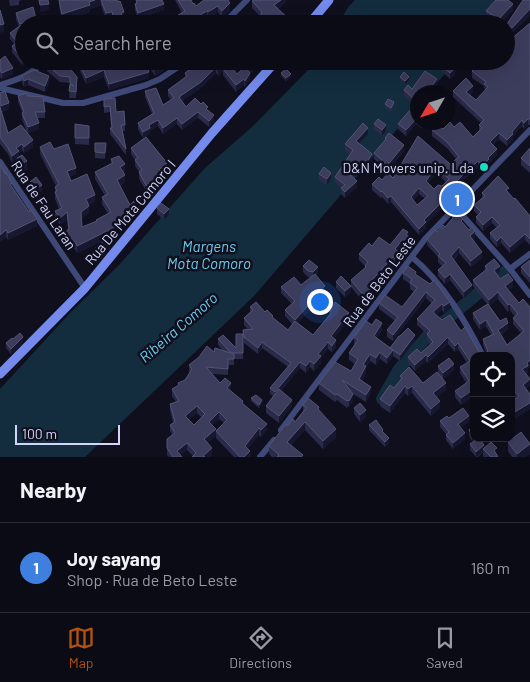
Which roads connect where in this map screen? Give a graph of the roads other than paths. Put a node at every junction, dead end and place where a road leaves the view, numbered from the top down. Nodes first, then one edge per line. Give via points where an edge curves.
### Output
1 (247, 0) edge
2 (329, 0) edge
3 (232, 15) edge
4 (316, 15) edge
5 (34, 70) edge
6 (174, 70) edge
7 (268, 70) edge
8 (0, 86) edge
9 (530, 130) edge
10 (0, 162) edge
11 (455, 207) junction
12 (530, 254) edge
13 (412, 257) junction
14 (510, 269) junction
15 (85, 288) junction
16 (530, 295) edge
17 (480, 352) edge
18 (0, 374) edge
19 (260, 457) edge

1 - 3 street
2 - 4 street
5 - 8 street
6 - 8 street via 146,85 83,103 63,103
7 - 15 street, Rua De Mota Comoro I
9 - 11 street, Rua de Beto Leste
10 - 15 street, Rua de Fau Laran
11 - 13 street, Rua de Beto Leste
11 - 14 street
12 - 14 street
13 - 17 street via 450,300
13 - 19 street, Rua de Beto Leste
14 - 16 street
15 - 18 street, Rua De Mota Comoro I

